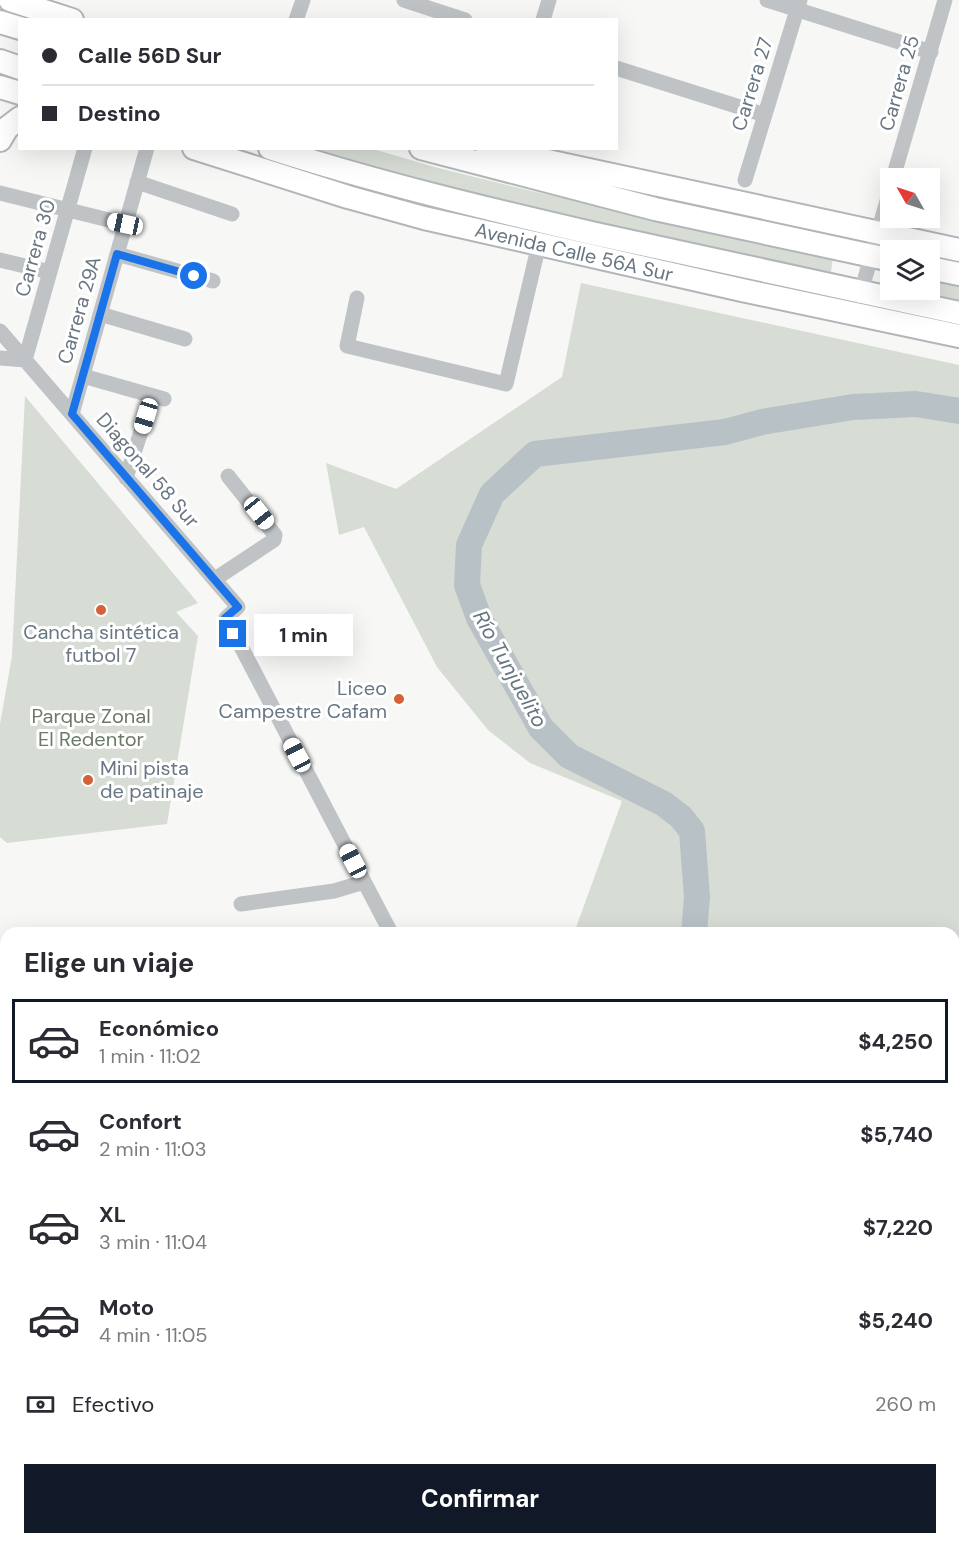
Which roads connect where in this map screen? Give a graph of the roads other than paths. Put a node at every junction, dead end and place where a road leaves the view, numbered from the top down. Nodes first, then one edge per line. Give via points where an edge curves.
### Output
1 (10, 0) edge
2 (303, 0) edge
3 (404, 0) edge
4 (549, 0) edge
5 (767, 0) edge
6 (945, 0) edge
7 (798, 5) edge
8 (60, 11) edge
9 (297, 18) edge
10 (459, 18) edge
11 (544, 18) edge
12 (0, 22) edge
13 (18, 27) edge
14 (931, 52) junction
15 (0, 62) edge
16 (18, 67) edge
17 (618, 69) edge
18 (0, 87) edge
19 (18, 92) edge
20 (765, 115) junction
21 (18, 119) edge
22 (0, 140) edge
23 (85, 150) edge
24 (146, 150) edge
25 (276, 150) edge
26 (429, 150) edge
27 (497, 150) edge
28 (213, 152) edge
29 (896, 168) edge
30 (746, 180) dead end
31 (137, 182) junction
32 (0, 193) edge
33 (714, 197) junction
34 (655, 209) junction
35 (67, 211) junction
36 (232, 214) dead end
37 (125, 224) junction
38 (880, 226) edge
39 (878, 233) junction
40 (634, 242) junction
41 (539, 244) junction
42 (880, 250) edge
43 (959, 250) edge
44 (117, 254) junction
45 (880, 258) edge
46 (0, 260) edge
47 (880, 260) edge
48 (940, 270) edge
49 (50, 272) junction
50 (959, 274) edge
51 (213, 281) dead end
52 (861, 292) junction
53 (357, 298) dead end
54 (959, 313) edge
55 (100, 314) junction
56 (0, 331) edge
57 (959, 336) edge
58 (185, 339) dead end
59 (0, 358) edge
60 (25, 360) junction
61 (83, 376) junction
62 (164, 399) dead end
63 (72, 414) junction
64 (146, 416) dead end
65 (228, 476) dead end
66 (126, 478) junction
67 (215, 579) junction
68 (364, 882) junction
69 (240, 904) dead end
70 (388, 927) edge

1 - 8 highway
2 - 9 street
3 - 10 street
4 - 11 street
5 - 7 street
6 - 14 street, Carrera 25
7 - 14 street
7 - 20 street, Carrera 27
12 - 13 highway
14 - 29 street, Carrera 25
15 - 16 highway
17 - 20 street
18 - 19 highway
20 - 30 street, Carrera 27
21 - 22 highway via 6,128
23 - 35 street, Carrera 30
24 - 31 street, Carrera 29A
25 - 40 highway, Avenida Calle 56A Sur via 482,208
26 - 34 highway
27 - 33 highway
28 - 41 highway, Avenida Calle 56A Sur via 348,197
31 - 36 street
31 - 37 street, Carrera 29A
32 - 35 street
33 - 34 highway
33 - 39 highway
34 - 45 highway
35 - 37 street
35 - 49 street, Carrera 30
37 - 44 street, Carrera 29A
38 - 39 street
39 - 42 street
39 - 43 highway
40 - 41 highway
40 - 52 highway, Avenida Calle 56A Sur
41 - 53 street via 506,384 347,346
41 - 57 highway, Avenida Calle 56A Sur
44 - 51 street
44 - 55 street, Carrera 29A
46 - 49 street
47 - 52 street
48 - 50 highway
49 - 60 street, Carrera 30
52 - 54 highway, Avenida Calle 56A Sur
55 - 58 street
55 - 61 street, Carrera 29A
56 - 60 street, Diagonal 58 Sur
59 - 60 street
60 - 63 street, Diagonal 58 Sur
61 - 62 street
61 - 63 street, Carrera 29A
63 - 66 street, Diagonal 58 Sur
64 - 66 street
65 - 67 street via 275,535 274,540
66 - 67 street, Diagonal 58 Sur
67 - 68 street, Diagonal 58 Sur via 238,607 225,618
68 - 69 street via 334,891
68 - 70 street

